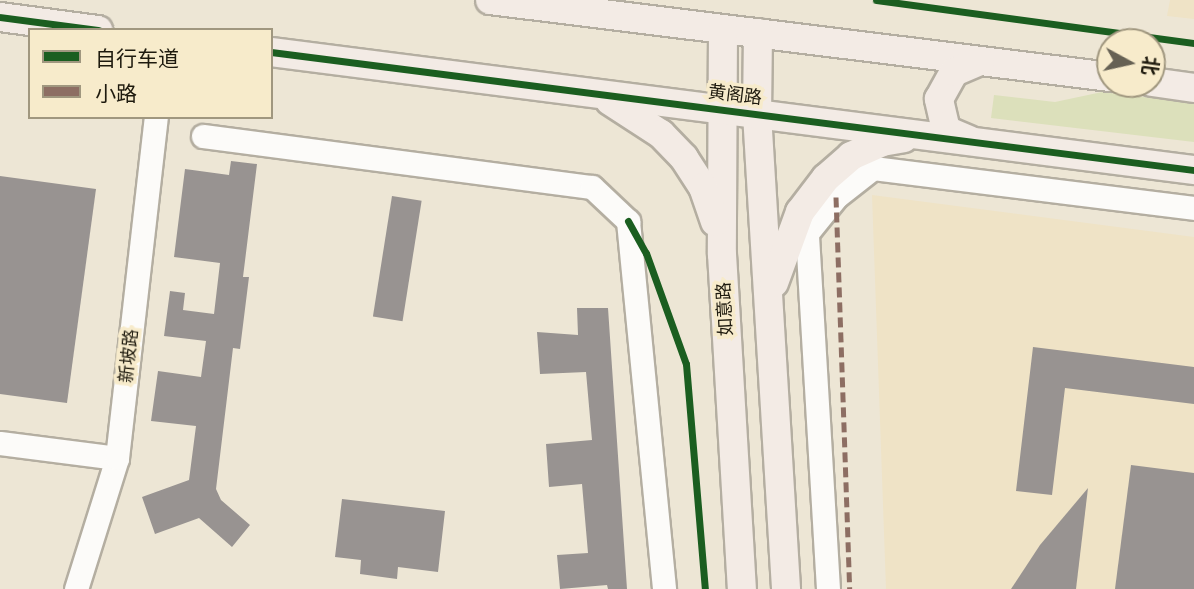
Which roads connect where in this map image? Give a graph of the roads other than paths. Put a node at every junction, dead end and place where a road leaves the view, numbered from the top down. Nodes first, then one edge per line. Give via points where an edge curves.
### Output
1 (490, 0) edge
2 (0, 17) edge
3 (84, 28) edge
4 (723, 29) junction
5 (758, 33) junction
6 (273, 52) edge
7 (981, 61) junction
8 (1096, 75) edge
9 (1166, 84) edge
10 (1194, 88) edge
11 (592, 93) junction
12 (721, 110) junction
13 (757, 114) junction
14 (156, 119) edge
15 (923, 135) junction
16 (203, 136) dead end
17 (972, 141) junction
18 (1194, 170) edge
19 (1194, 208) edge
20 (722, 254) junction
21 (769, 302) junction
22 (0, 443) edge
23 (117, 458) junction
24 (76, 589) edge
25 (664, 589) edge
26 (741, 589) edge
27 (786, 589) edge
28 (828, 589) edge

1 - 4 main road
2 - 3 main road
4 - 5 main road
4 - 12 main road, 如意路
5 - 7 main road
5 - 13 main road
6 - 11 main road, 黄阁路
7 - 8 main road
7 - 17 main road via 954,72 939,100 946,130
9 - 10 main road
11 - 12 main road, 黄阁路
11 - 20 main road via 631,111 684,158 703,187
12 - 13 main road, 黄阁路
12 - 20 main road, 如意路
13 - 15 main road, 黄阁路
13 - 21 main road
14 - 23 street, 新坡路
15 - 17 main road, 黄阁路
15 - 21 main road via 882,142 851,156 826,178 800,212
16 - 25 street via 592,187 628,221
17 - 18 main road, 黄阁路
19 - 28 street via 873,168 836,197 807,233
20 - 26 main road, 如意路
21 - 27 main road
22 - 23 street
23 - 24 street, 新坡路

